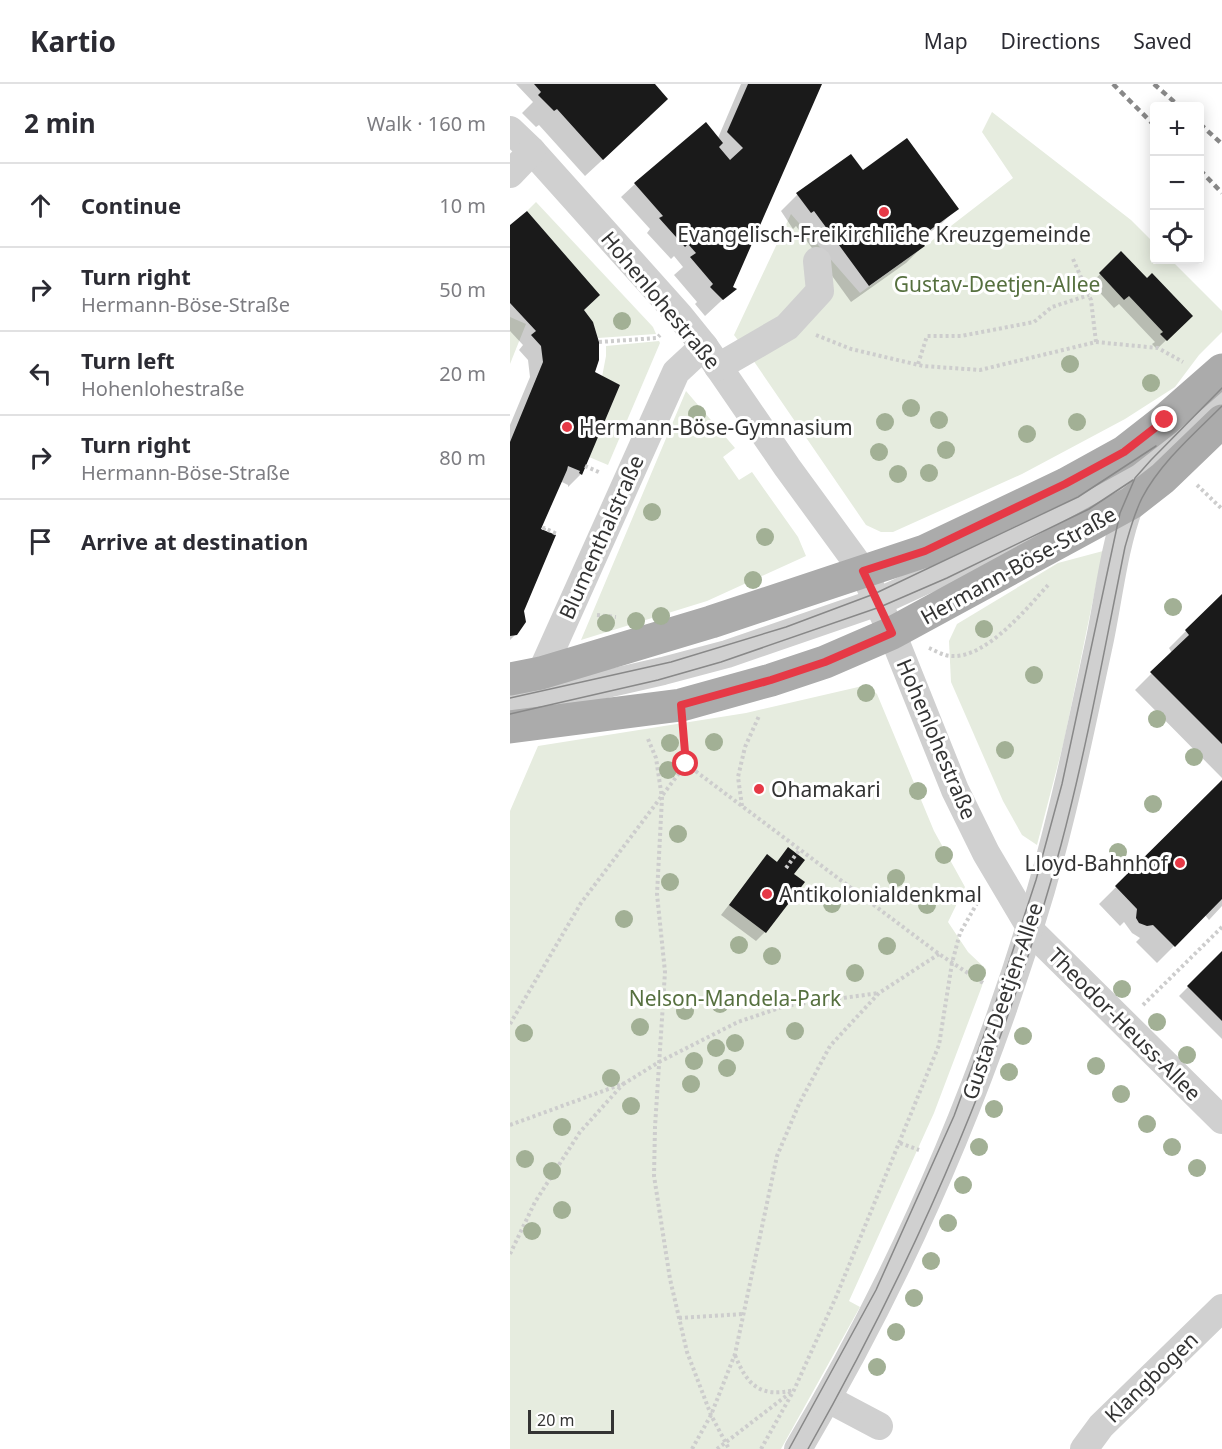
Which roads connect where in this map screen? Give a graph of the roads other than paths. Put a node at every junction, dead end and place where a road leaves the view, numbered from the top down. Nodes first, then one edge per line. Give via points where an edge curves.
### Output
1 (510, 130) edge
2 (532, 151) junction
3 (510, 174) edge
4 (817, 261) dead end
5 (711, 356) junction
6 (1217, 383) edge
7 (1222, 422) edge
8 (1182, 434) junction
9 (1131, 502) junction
10 (863, 571) junction
11 (878, 602) junction
12 (892, 633) junction
13 (541, 673) junction
14 (510, 680) edge
15 (512, 726) edge
16 (1029, 927) junction
17 (1218, 1108) edge
18 (1222, 1308) edge
19 (830, 1396) junction
20 (879, 1426) dead end
21 (798, 1449) edge
22 (1084, 1449) edge

1 - 2 street, Hohenlohestraße
2 - 3 street
2 - 5 street, Hohenlohestraße
4 - 5 street, Blumenthalstraße via 820,291 787,327
5 - 10 street, Hohenlohestraße
5 - 13 street, Blumenthalstraße via 676,372
6 - 8 street
6 - 10 main road via 1124,452 1065,484 925,551
7 - 9 main road, Hermann-Böse-Straße via 1163,478
8 - 9 street, Gustav-Deetjen-Allee
8 - 11 street via 1151,460 1082,503
9 - 12 main road, Hermann-Böse-Straße
9 - 16 street, Gustav-Deetjen-Allee via 1075,759
10 - 11 street, Hohenlohestraße
10 - 13 main road
11 - 12 street, Hohenlohestraße
11 - 15 street via 727,654 653,673
12 - 15 main road, Hermann-Böse-Straße via 825,662 681,705
12 - 16 street, Hohenlohestraße via 955,790
13 - 14 main road
16 - 17 street, Theodor-Heuss-Allee via 1124,1024
16 - 19 street, Gustav-Deetjen-Allee via 970,1097 894,1269
18 - 22 street, Klangbogen via 1101,1426
19 - 20 street
19 - 21 street, Gustav-Deetjen-Allee

